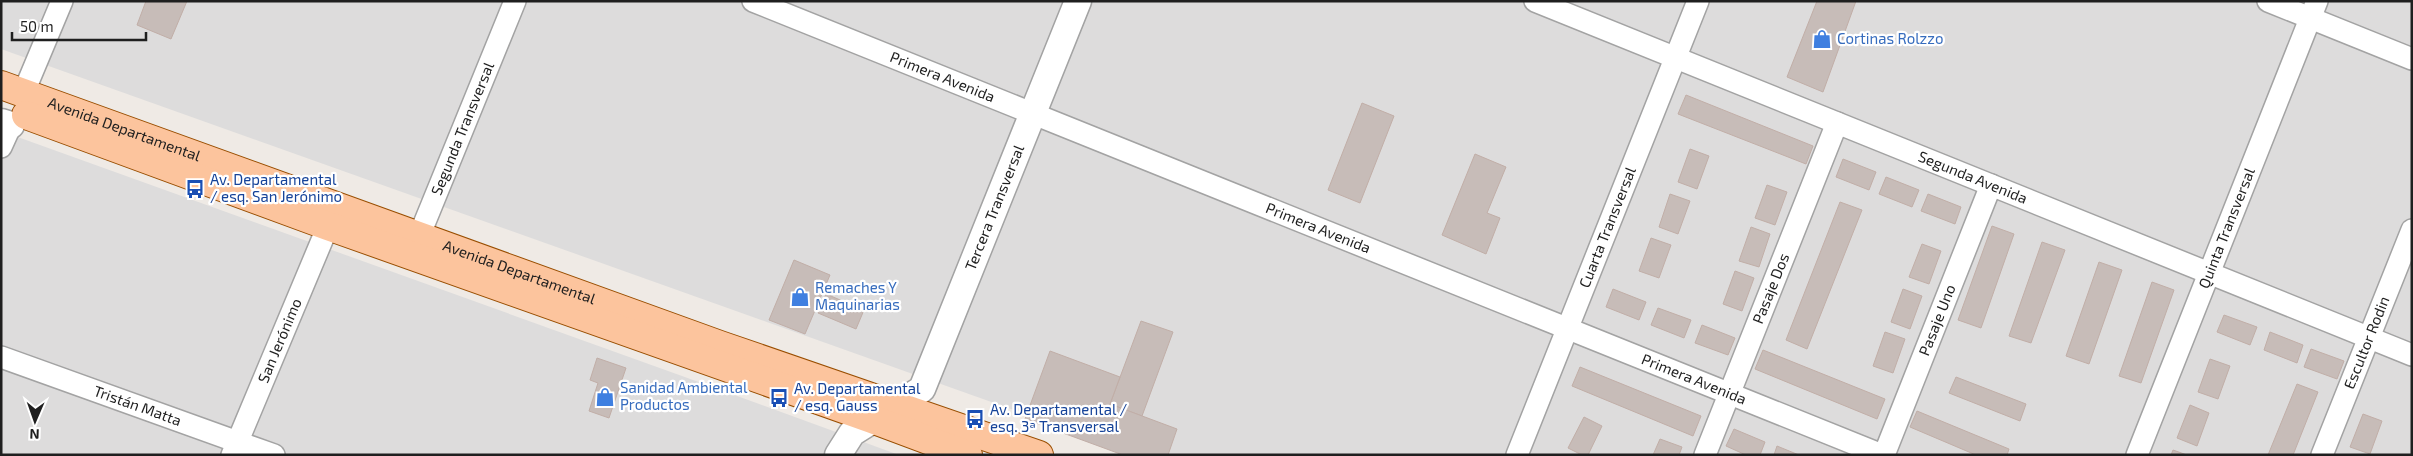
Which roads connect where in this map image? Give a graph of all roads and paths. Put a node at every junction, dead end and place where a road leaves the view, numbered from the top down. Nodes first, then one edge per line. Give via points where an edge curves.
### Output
1 (62, 1) edge
2 (515, 1) edge
3 (753, 1) edge
4 (1078, 1) edge
5 (1535, 1) edge
6 (1698, 1) edge
7 (2268, 1) edge
8 (2314, 10) edge
9 (1676, 58) junction
10 (2412, 59) edge
11 (6, 108) edge
12 (1033, 114) junction
13 (1837, 123) junction
14 (1992, 185) junction
15 (328, 226) junction
16 (2412, 230) edge
17 (415, 246) junction
18 (2209, 273) junction
19 (1568, 328) junction
20 (2368, 337) junction
21 (2412, 355) edge
22 (1, 357) edge
23 (1729, 393) junction
24 (899, 405) junction
25 (872, 419) junction
26 (234, 448) edge
27 (274, 455) edge
28 (838, 455) edge
29 (968, 455) edge
30 (1039, 455) edge
31 (1518, 455) edge
32 (1705, 455) edge
33 (1883, 455) edge
34 (2138, 455) edge
35 (2322, 455) edge

1 - 11 street
2 - 17 street, Segunda Transversal
3 - 12 street, Primera Avenida
4 - 12 street, Tercera Transversal
5 - 9 street, Segunda Avenida
6 - 9 street, Cuarta Transversal
7 - 8 street
8 - 10 street
8 - 18 street, Quinta Transversal
9 - 13 street, Segunda Avenida
9 - 19 street, Cuarta Transversal
11 - 15 main road, Avenida Departamental
11 - 17 main road, Avenida Departamental
12 - 19 street, Primera Avenida
12 - 24 street, Tercera Transversal via 922,389
13 - 14 street, Segunda Avenida
13 - 23 street, Pasaje Dos
14 - 18 street, Segunda Avenida
14 - 33 street, Pasaje Uno
15 - 17 main road, Avenida Departamental
15 - 26 street, San Jerónimo
16 - 20 street, Escultor Rodin
17 - 24 main road, Avenida Departamental
17 - 25 main road, Avenida Departamental
18 - 20 street, Segunda Avenida
18 - 34 street, Quinta Transversal
19 - 23 street, Primera Avenida
19 - 31 street, Cuarta Transversal
20 - 21 street, Segunda Avenida
20 - 35 street, Escultor Rodin
22 - 26 street, Tristán Matta
23 - 32 street, Pasaje Dos
23 - 33 street, Primera Avenida
24 - 25 street, Tercera Transversal
24 - 30 main road, Avenida Departamental
25 - 28 street, Tercera Transversal via 852,433
25 - 29 main road, Avenida Departamental
26 - 27 street, Tristán Matta

